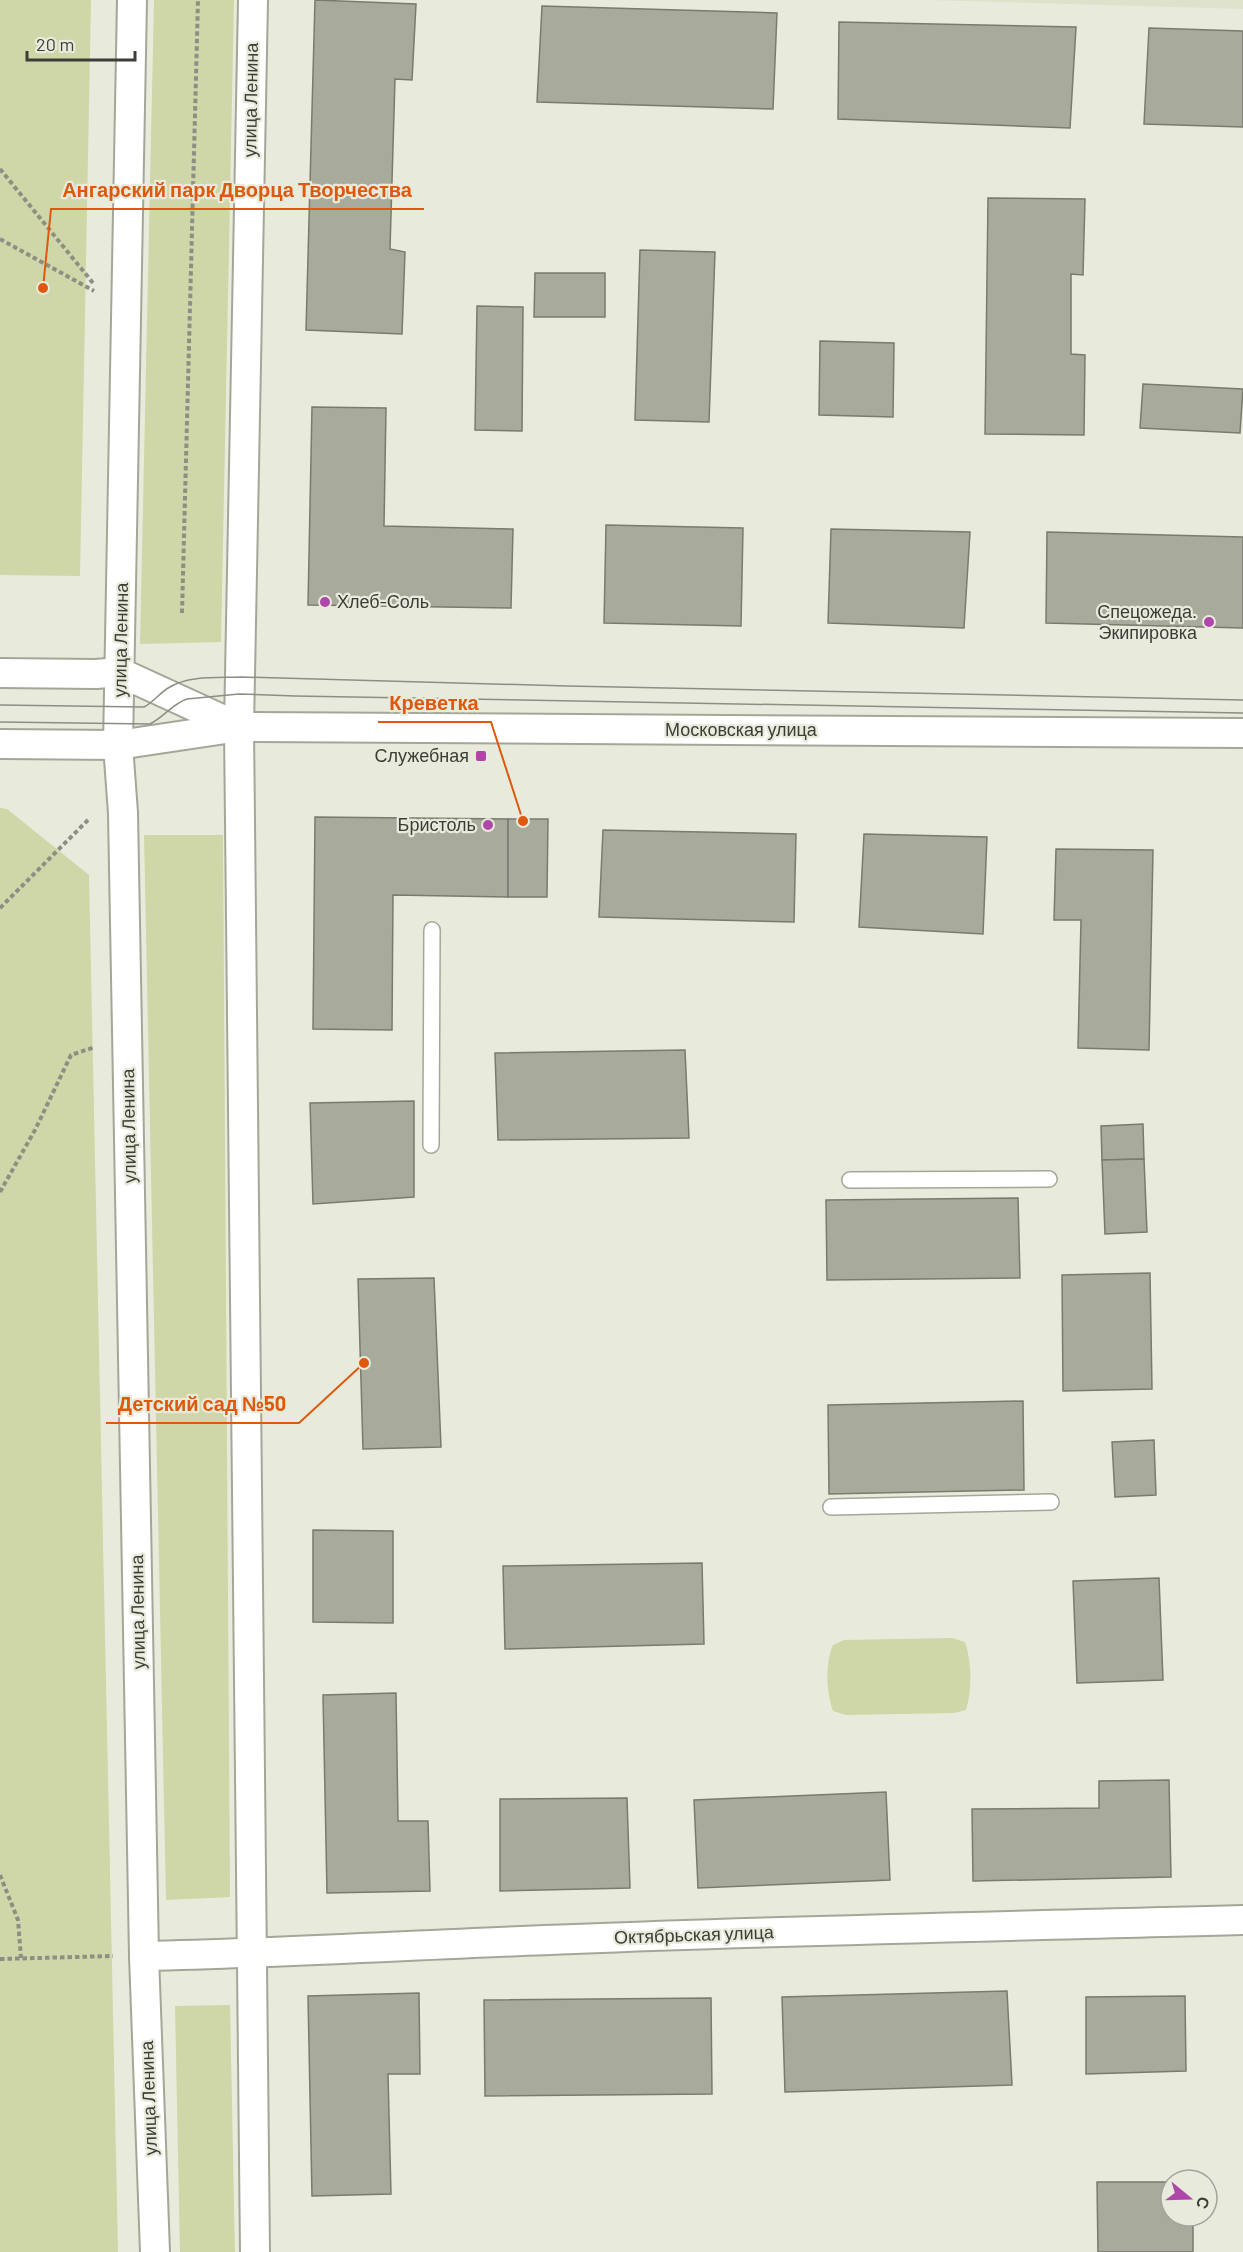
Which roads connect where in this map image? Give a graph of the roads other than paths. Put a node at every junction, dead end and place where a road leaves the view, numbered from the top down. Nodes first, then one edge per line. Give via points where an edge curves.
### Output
1 (132, 0) edge
2 (253, 0) edge
3 (119, 672) junction
4 (0, 673) edge
5 (239, 727) junction
6 (1243, 733) edge
7 (0, 744) edge
8 (118, 745) junction
9 (432, 930) dead end
10 (431, 1145) dead end
11 (1049, 1179) dead end
12 (850, 1180) dead end
13 (1052, 1503) dead end
14 (831, 1507) dead end
15 (1243, 1920) edge
16 (251, 1954) junction
17 (144, 1956) junction
18 (155, 2252) edge
19 (255, 2252) edge

1 - 3 street, улица Ленина
2 - 5 street, улица Ленина
3 - 4 street, Московская улица
3 - 5 street, Московская улица
3 - 8 street, улица Ленина
5 - 6 street, Московская улица
5 - 8 street, Московская улица
5 - 16 street, улица Ленина
7 - 8 street, Московская улица
8 - 17 street, улица Ленина via 123,825
9 - 10 lane
11 - 12 lane
13 - 14 lane
15 - 16 street, Октябрьская улица via 670,1935
16 - 17 street, Октябрьская улица
16 - 19 street, улица Ленина
17 - 18 street, улица Ленина

